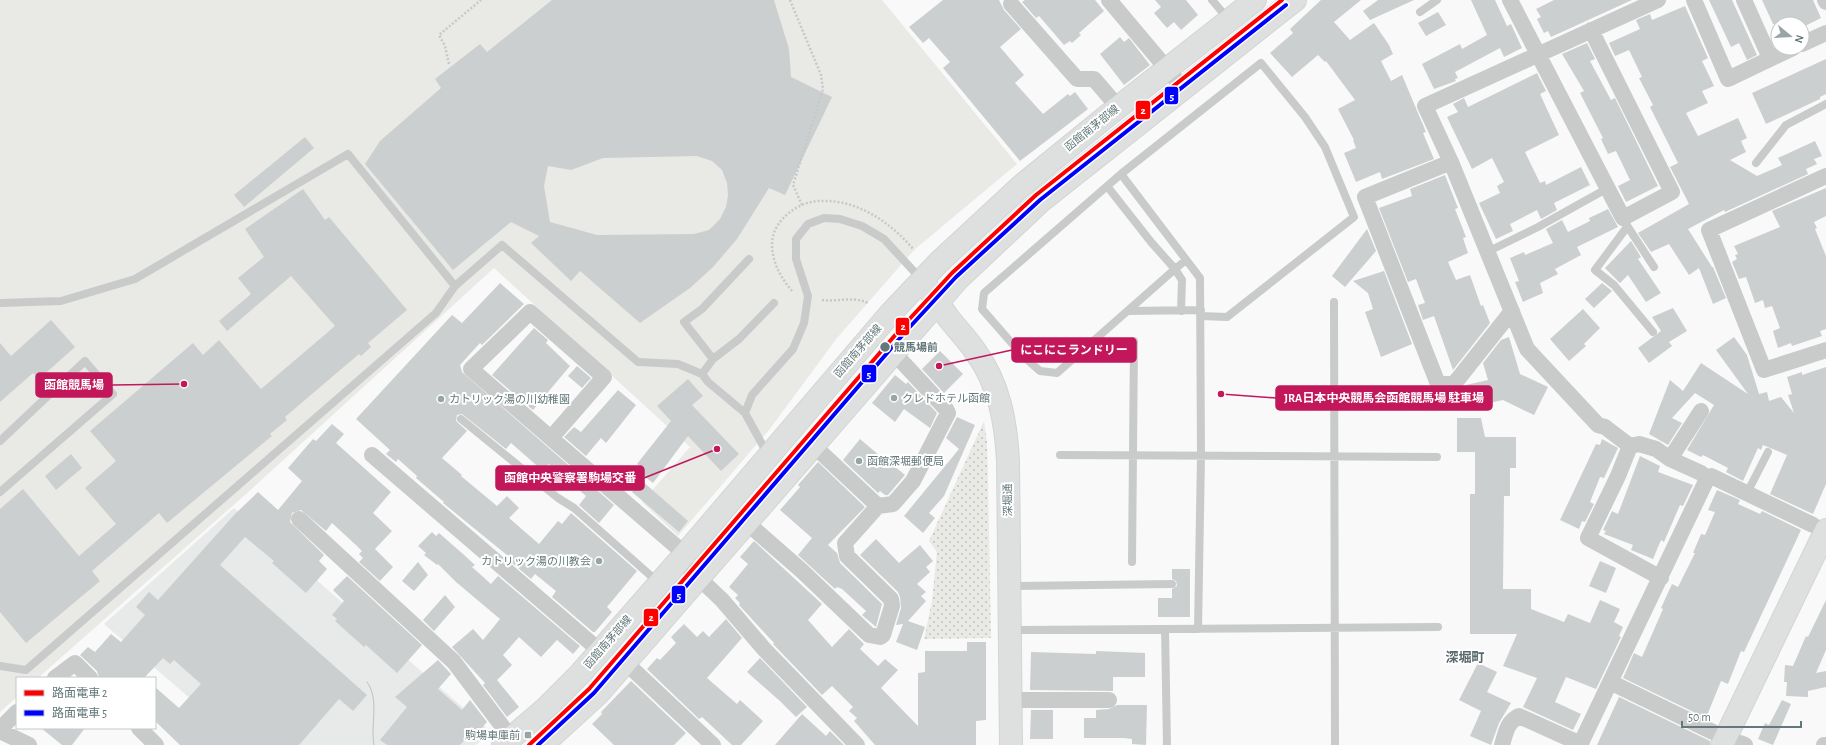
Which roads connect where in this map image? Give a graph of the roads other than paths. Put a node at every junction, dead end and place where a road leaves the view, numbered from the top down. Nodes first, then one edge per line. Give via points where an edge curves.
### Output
1 (1109, 0) edge
2 (1212, 0) edge
3 (1255, 0) edge
4 (1295, 0) edge
5 (1437, 0) edge
6 (1510, 0) edge
7 (1658, 0) edge
8 (1694, 0) edge
9 (1744, 0) edge
10 (1011, 4) dead end
11 (1420, 12) dead end
12 (1229, 21) junction
13 (1591, 30) junction
14 (1826, 33) edge
15 (1810, 40) edge
16 (1538, 55) junction
17 (1774, 56) edge
18 (1770, 58) junction
19 (1167, 69) junction
20 (1183, 88) junction
21 (1826, 104) edge
22 (1118, 107) junction
23 (1451, 162) junction
24 (1756, 163) dead end
25 (1121, 174) junction
26 (1826, 176) edge
27 (1107, 186) junction
28 (1608, 188) junction
29 (1625, 222) junction
30 (1487, 252) junction
31 (749, 259) dead end
32 (1186, 260) junction
33 (1654, 266) dead end
34 (1176, 269) junction
35 (922, 280) junction
36 (456, 286) junction
37 (937, 302) junction
38 (1334, 302) dead end
39 (0, 303) edge
40 (774, 303) dead end
41 (1128, 311) junction
42 (1181, 311) junction
43 (1512, 311) junction
44 (1201, 313) junction
45 (1653, 332) dead end
46 (1134, 341) dead end
47 (1826, 350) edge
48 (893, 352) junction
49 (713, 359) junction
50 (702, 374) junction
51 (1702, 411) dead end
52 (745, 413) junction
53 (461, 419) dead end
54 (551, 438) junction
55 (0, 441) edge
56 (813, 445) junction
57 (1630, 446) junction
58 (1768, 452) dead end
59 (372, 455) dead end
60 (1060, 455) dead end
61 (768, 456) junction
62 (1133, 456) junction
63 (1201, 456) junction
64 (1334, 457) junction
65 (1437, 457) dead end
66 (1670, 459) junction
67 (1707, 478) junction
68 (0, 492) edge
69 (1747, 493) junction
70 (878, 506) junction
71 (299, 519) dead end
72 (746, 522) junction
73 (1819, 528) edge
74 (683, 557) junction
75 (1132, 562) dead end
76 (698, 577) junction
77 (1661, 578) junction
78 (660, 583) junction
79 (1172, 584) dead end
80 (1190, 584) dead end
81 (1199, 584) junction
82 (1009, 586) junction
83 (1438, 627) dead end
84 (1334, 628) junction
85 (1165, 629) junction
86 (1198, 629) junction
87 (1009, 630) junction
88 (600, 651) junction
89 (625, 662) junction
90 (0, 666) edge
91 (56, 677) edge
92 (89, 677) edge
93 (1610, 682) junction
94 (1022, 700) dead end
95 (1109, 700) dead end
96 (16, 713) edge
97 (140, 729) edge
98 (0, 730) edge
99 (1730, 741) edge
100 (507, 742) edge
101 (550, 742) edge
102 (850, 743) edge
103 (1580, 744) edge
104 (29, 745) edge
105 (156, 745) edge
106 (713, 745) edge
107 (1011, 745) edge
108 (1167, 745) edge
109 (1335, 745) edge
110 (1502, 745) edge

1 - 19 street
2 - 12 lane
3 - 12 main road, 函館南茅部線
4 - 20 main road
5 - 11 lane
6 - 16 street
7 - 13 street
8 - 18 street via 1728,78
9 - 18 street
10 - 22 street via 1077,79 1094,79
12 - 19 main road, 函館南茅部線
13 - 16 street
13 - 29 street via 1672,192
14 - 15 street
16 - 23 street via 1425,106
16 - 28 street
17 - 18 street
19 - 20 street
19 - 22 main road, 函館南茅部線
20 - 37 main road via 1041,201
21 - 24 lane via 1786,125
22 - 35 main road, 函館南茅部線 via 1021,186
23 - 30 street
23 - 43 street via 1365,197 1438,384 1454,384
25 - 27 lane
25 - 32 lane
25 - 44 lane via 1261,63 1326,147 1354,217 1227,317
26 - 47 street via 1709,230 1764,370
27 - 34 lane
27 - 41 lane via 984,293 982,309 1023,356 1040,371 1057,373
28 - 29 street
28 - 30 lane
29 - 33 lane
29 - 45 lane via 1595,270 1614,285
30 - 43 street
31 - 49 lane via 702,309 684,322
32 - 34 lane
32 - 44 lane via 1200,278
34 - 41 lane
34 - 42 lane via 1182,280
35 - 37 main road, 深堀通
35 - 52 lane via 884,239 862,226 840,218 824,218 808,224 796,239 796,259 808,296 804,323 793,349 752,395
35 - 61 main road, 函館南茅部線 via 889,314
36 - 39 lane via 348,154 135,279 61,301
36 - 50 lane via 502,245 638,362 678,364
36 - 90 lane via 436,313 26,670
37 - 48 main road
37 - 82 main road, 深堀通 via 976,352 1002,409 1008,461
38 - 64 lane
40 - 49 lane via 739,339
41 - 42 lane
42 - 44 lane
43 - 57 street via 1527,349 1598,425 1605,427
44 - 63 lane
46 - 62 lane
48 - 56 main road
48 - 70 street via 948,413 913,481 893,504
49 - 50 lane
50 - 52 lane
51 - 66 street
52 - 61 lane
53 - 78 lane via 558,498 574,508
54 - 54 street via 604,377 530,312 471,369
54 - 74 street
55 - 68 lane via 85,361 113,394
56 - 70 street
56 - 72 main road
57 - 66 street via 1639,444 1656,449
57 - 77 street via 1588,538
58 - 69 lane
59 - 88 street
60 - 62 lane
61 - 74 main road, 函館南茅部線
62 - 63 lane
62 - 75 lane
63 - 64 lane
63 - 81 lane
64 - 65 lane
64 - 84 lane
66 - 67 street
67 - 69 street via 1711,476
67 - 77 street
69 - 73 street
70 - 72 street via 845,543 847,556 889,595 892,603 883,635 880,637 869,635
71 - 100 street via 454,662
72 - 76 main road
73 - 99 main road
74 - 76 street
74 - 78 main road, 函館南茅部線
76 - 89 main road
76 - 102 street via 722,600
77 - 93 street
78 - 88 main road, 函館南茅部線
79 - 82 lane
80 - 81 lane
81 - 86 lane
82 - 87 main road, 深堀通
83 - 84 lane
84 - 86 lane
84 - 109 lane
85 - 86 lane
85 - 87 lane
85 - 108 lane
87 - 107 main road, 深堀通
88 - 100 main road, 函館南茅部線 via 546,708
89 - 101 main road via 598,694
89 - 106 street
91 - 92 street via 75,663
93 - 99 street
93 - 103 street
94 - 95 street
96 - 98 street
97 - 105 street
98 - 104 street
103 - 110 street via 1519,716 1508,724

